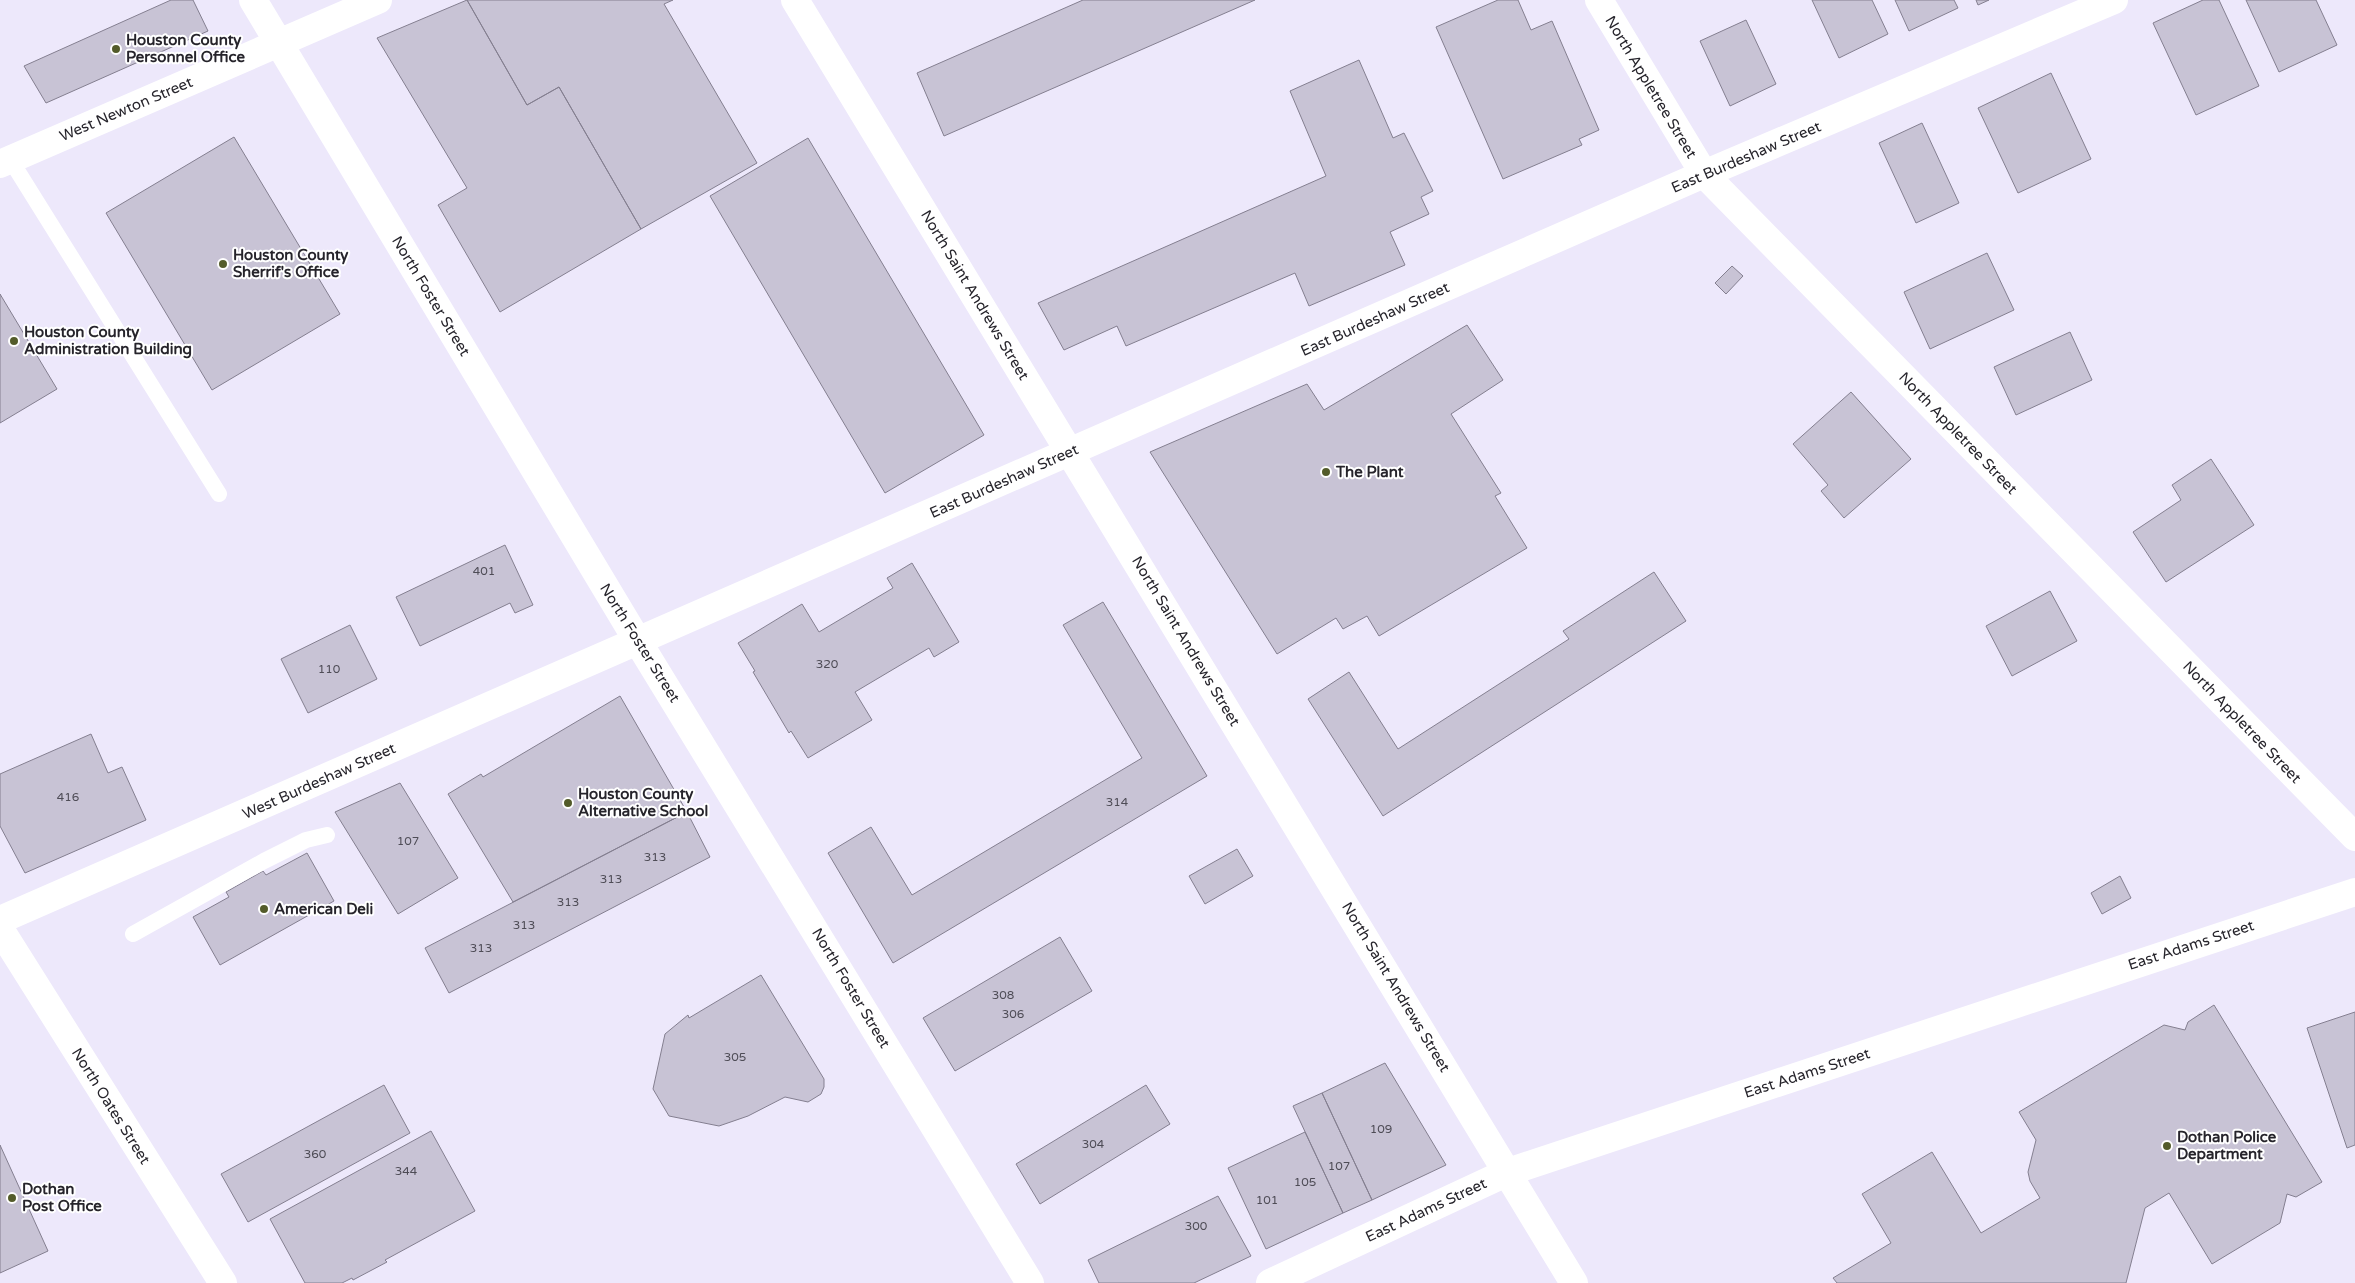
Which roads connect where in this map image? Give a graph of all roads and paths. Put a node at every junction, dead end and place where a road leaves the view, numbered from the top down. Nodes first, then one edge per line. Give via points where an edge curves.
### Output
1 (253, 0) edge
2 (378, 0) edge
3 (795, 0) edge
4 (1599, 0) edge
5 (2114, 0) edge
6 (279, 42) junction
7 (5, 161) edge
8 (1704, 174) junction
9 (1071, 452) junction
10 (219, 494) dead end
11 (638, 640) junction
12 (327, 835) dead end
13 (2355, 837) edge
14 (2355, 892) edge
15 (0, 920) edge
16 (0, 929) edge
17 (133, 934) dead end
18 (1508, 1172) junction
19 (222, 1283) edge
20 (1030, 1283) edge
21 (1270, 1283) edge
22 (1574, 1283) edge

1 - 6 street, North Foster Street
2 - 6 street, West Newton Street
3 - 9 street, North Saint Andrews Street
4 - 8 street, North Appletree Street
5 - 8 street, East Burdeshaw Street
6 - 7 street, West Newton Street
6 - 11 street, North Foster Street
7 - 10 lane
8 - 9 street, East Burdeshaw Street
8 - 13 street, North Appletree Street
9 - 11 street, East Burdeshaw Street
9 - 18 street, North Saint Andrews Street
11 - 15 street, West Burdeshaw Street
11 - 20 street, North Foster Street
12 - 17 lane via 306,840 264,861
14 - 18 street, East Adams Street
16 - 19 street, North Oates Street
18 - 21 street, East Adams Street
18 - 22 street, North Saint Andrews Street

